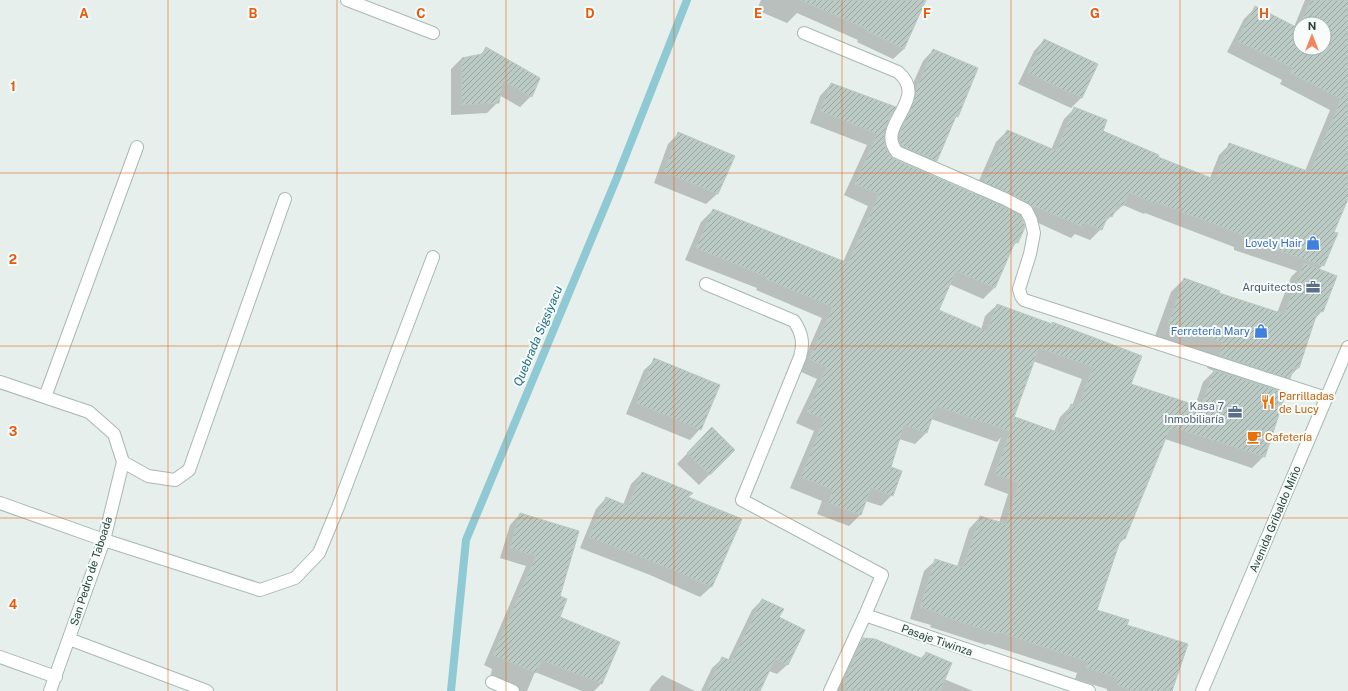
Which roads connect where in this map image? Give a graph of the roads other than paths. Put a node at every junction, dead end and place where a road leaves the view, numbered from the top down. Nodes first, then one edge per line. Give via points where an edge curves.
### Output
1 (347, 0) edge
2 (433, 33) dead end
3 (804, 33) dead end
4 (137, 147) dead end
5 (285, 199) dead end
6 (432, 257) dead end
7 (706, 284) dead end
8 (1348, 347) edge
9 (0, 382) edge
10 (45, 397) junction
11 (1326, 398) junction
12 (123, 462) junction
13 (0, 503) edge
14 (104, 540) junction
15 (865, 615) junction
16 (69, 639) junction
17 (0, 657) edge
18 (56, 677) junction
19 (492, 682) dead end
20 (50, 691) edge
21 (206, 691) edge
22 (513, 691) edge
23 (830, 691) edge
24 (1089, 691) edge
25 (1202, 691) edge

1 - 2 street
3 - 11 street via 898,72 907,82 909,96 890,139 896,152 1026,210 1034,233 1019,289 1024,300
4 - 10 street
5 - 12 street via 189,470 176,480 148,476
6 - 14 street via 319,553 295,578 260,590
7 - 15 street via 794,321 799,329 802,339 800,358 742,500 882,575
8 - 11 street, Avenida Gribaldo Miño
9 - 10 street
10 - 12 street via 89,412 114,434
11 - 25 street, Avenida Gribaldo Miño
12 - 14 street, San Pedro de Taboada
13 - 14 street
14 - 16 street, San Pedro de Taboada
15 - 23 street
15 - 24 street, Pasaje Tiwinza
16 - 18 street, San Pedro de Taboada
16 - 21 street
17 - 18 street
18 - 20 street, San Pedro de Taboada
19 - 22 street

